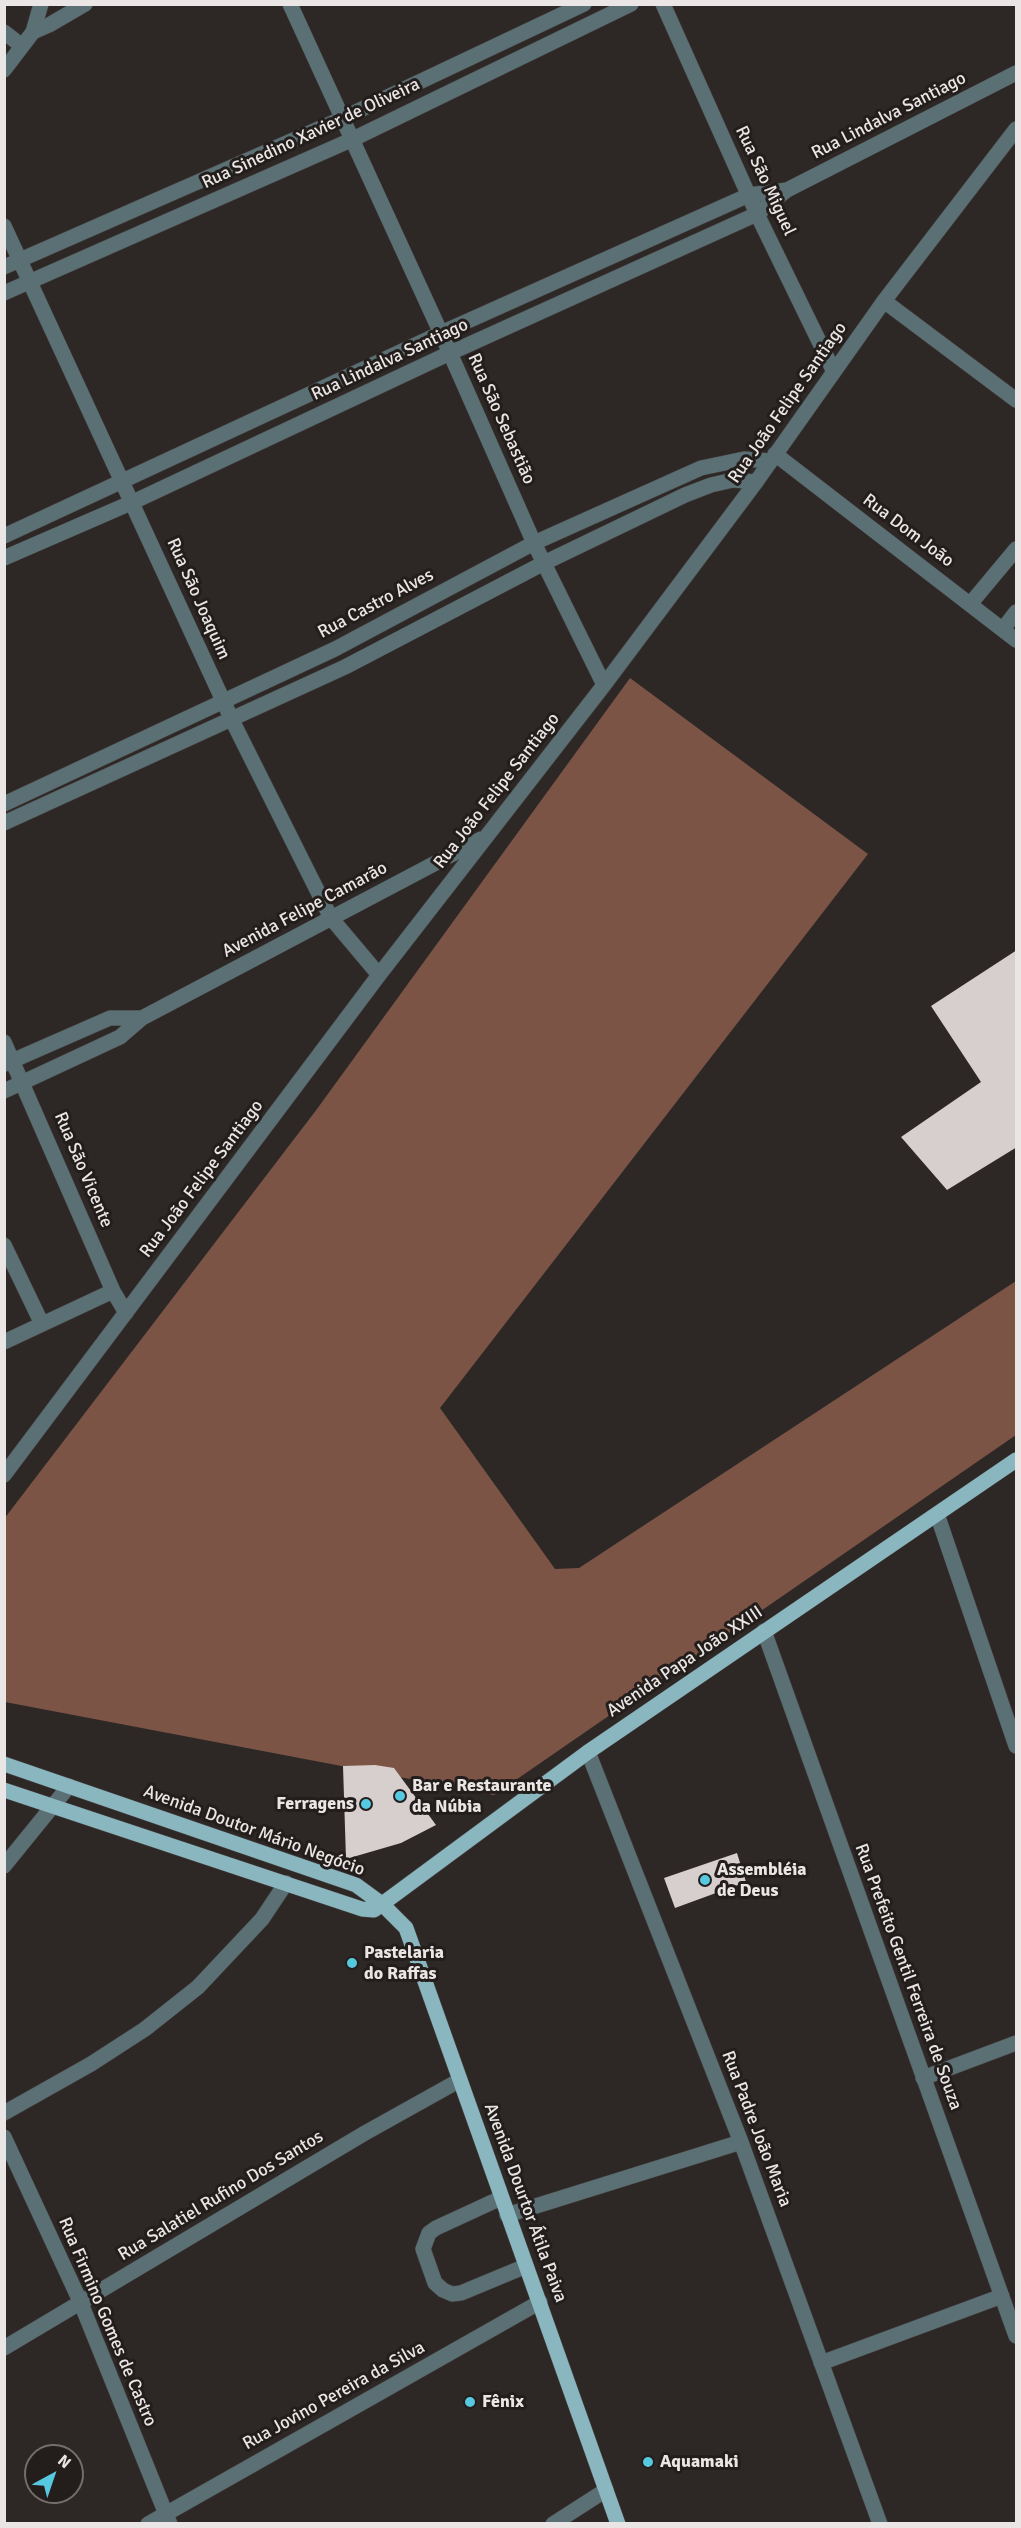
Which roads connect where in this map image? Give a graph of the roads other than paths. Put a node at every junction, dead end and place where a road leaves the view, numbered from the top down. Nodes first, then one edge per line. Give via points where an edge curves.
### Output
1 (41, 4) edge
2 (85, 4) edge
3 (290, 4) edge
4 (584, 4) edge
5 (631, 4) edge
6 (663, 4) edge
7 (4, 32) edge
8 (33, 32) junction
9 (22, 46) junction
10 (4, 70) edge
11 (1014, 76) edge
12 (341, 119) junction
13 (1017, 129) edge
14 (351, 140) junction
15 (788, 190) junction
16 (749, 195) junction
17 (757, 214) junction
18 (4, 226) edge
19 (22, 260) junction
20 (4, 267) edge
21 (31, 282) junction
22 (4, 293) edge
23 (884, 301) junction
24 (441, 333) junction
25 (450, 352) junction
26 (834, 372) junction
27 (1017, 400) edge
28 (773, 458) junction
29 (124, 482) junction
30 (756, 482) junction
31 (133, 502) junction
32 (4, 536) edge
33 (534, 543) junction
34 (1017, 549) edge
35 (4, 558) edge
36 (544, 563) junction
37 (971, 603) junction
38 (1017, 612) edge
39 (1003, 629) junction
40 (1017, 640) edge
41 (335, 649) junction
42 (345, 667) junction
43 (604, 685) junction
44 (223, 702) junction
45 (232, 720) junction
46 (4, 804) edge
47 (4, 823) edge
48 (487, 836) junction
49 (331, 918) junction
50 (379, 975) junction
51 (142, 1018) junction
52 (4, 1042) edge
53 (9, 1062) edge
54 (24, 1082) junction
55 (4, 1091) edge
56 (4, 1245) edge
57 (113, 1291) junction
58 (126, 1313) junction
59 (42, 1324) junction
60 (4, 1342) edge
61 (1017, 1460) edge
62 (4, 1475) edge
63 (937, 1514) junction
64 (764, 1631) junction
65 (1017, 1746) edge
66 (588, 1752) junction
67 (4, 1764) edge
68 (69, 1786) junction
69 (4, 1790) edge
70 (52, 1807) junction
71 (4, 1866) edge
72 (286, 1883) junction
73 (382, 1904) junction
74 (1017, 2043) edge
75 (923, 2078) junction
76 (460, 2080) junction
77 (4, 2114) edge
78 (4, 2137) edge
79 (741, 2142) junction
80 (501, 2199) junction
81 (507, 2215) junction
82 (526, 2266) junction
83 (1002, 2296) junction
84 (80, 2301) junction
85 (540, 2302) junction
86 (1017, 2336) edge
87 (4, 2348) edge
88 (821, 2363) junction
89 (606, 2490) junction
90 (168, 2518) edge
91 (148, 2523) edge
92 (553, 2523) edge
93 (618, 2523) edge
94 (880, 2523) edge

1 - 8 street
2 - 8 street
3 - 12 street, Rua São Sebastião
4 - 12 street, Rua Sinedino Xavier de Oliveira
5 - 14 street, Rua Sinedino Xavier de Oliveira
6 - 16 street, Rua São Miguel
7 - 9 street
8 - 9 street
9 - 10 street
11 - 15 street, Rua Lindalva Santiago
12 - 14 street, Rua São Sebastião
12 - 19 street, Rua Sinedino Xavier de Oliveira
13 - 23 street, Rua João Felipe Santiago
14 - 21 street, Rua Sinedino Xavier de Oliveira
14 - 24 street, Rua São Sebastião
15 - 16 street, Rua Lindalva Santiago
15 - 17 street, Rua Lindalva Santiago
16 - 17 street, Rua São Miguel
16 - 24 street, Rua Lindalva Santiago
17 - 25 street, Rua Lindalva Santiago
17 - 26 street, Rua São Miguel
18 - 19 street, Rua São Joaquim
19 - 20 street, Rua Sinedino Xavier de Oliveira
19 - 21 street, Rua São Joaquim
21 - 22 street, Rua Sinedino Xavier de Oliveira
21 - 29 street, Rua São Joaquim
23 - 26 street, Rua João Felipe Santiago
23 - 27 street
24 - 25 street, Rua São Sebastião
24 - 29 street, Rua Lindalva Santiago
25 - 31 street, Rua Lindalva Santiago
25 - 33 street, Rua São Sebastião
26 - 28 street, Rua João Felipe Santiago
28 - 30 street, Rua João Felipe Santiago
28 - 33 street, Rua Castro Alves via 701,468
28 - 37 street, Rua Dom João
29 - 31 street, Rua São Joaquim
29 - 32 street, Rua Lindalva Santiago
30 - 36 street via 734,480 711,485
30 - 43 street, Rua João Felipe Santiago
31 - 35 street, Rua Lindalva Santiago
31 - 44 street, Rua São Joaquim
33 - 36 street, Rua São Sebastião
33 - 41 street, Rua Castro Alves
34 - 37 street
36 - 42 street
36 - 43 street, Rua São Sebastião
37 - 39 street, Rua Dom João
38 - 39 street
39 - 40 street, Rua Dom João
41 - 42 street
41 - 44 street, Rua Castro Alves
42 - 45 street
43 - 48 street, Rua João Felipe Santiago
44 - 45 street, Rua São Joaquim
44 - 46 street, Rua Castro Alves
45 - 47 street
45 - 49 street, Rua São Joaquim
48 - 49 street, Avenida Felipe Camarão
48 - 50 street, Rua João Felipe Santiago
49 - 50 street, Rua São Joaquim
49 - 51 street, Avenida Felipe Camarão
50 - 58 street, Rua João Felipe Santiago
51 - 53 street, Avenida Felipe Camarão via 110,1018
51 - 54 street, Avenida Felipe Camarão via 120,1037
52 - 53 street, Rua São Vicente
53 - 54 street, Rua São Vicente
54 - 55 street, Avenida Felipe Camarão
54 - 57 street, Rua São Vicente
56 - 59 street
57 - 58 street, Rua São Vicente
57 - 59 street
58 - 62 street, Rua João Felipe Santiago
59 - 60 street
61 - 63 main road, Avenida Papa João XXIII
63 - 64 main road, Avenida Papa João XXIII
63 - 65 street
64 - 66 main road, Avenida Papa João XXIII
64 - 75 street, Rua Prefeito Gentil Ferreira de Souza
66 - 73 main road, Avenida Papa João XXIII
66 - 79 street, Rua Padre João Maria
67 - 68 main road, Avenida Doutor Mário Negócio
68 - 70 street
68 - 73 main road, Avenida Doutor Mário Negócio via 356,1885
69 - 70 main road, Avenida Doutor Mário Negócio
70 - 71 street
70 - 72 main road, Avenida Doutor Mário Negócio
72 - 73 main road, Avenida Doutor Mário Negócio via 368,1911
72 - 77 street via 262,1919 198,1987 145,2029
73 - 76 main road, Avenida Dourtor Átila Paiva via 411,1937
74 - 75 street
75 - 83 street, Rua Prefeito Gentil Ferreira de Souza
76 - 80 main road, Avenida Dourtor Átila Paiva
76 - 84 street, Rua Salatiel Rufino Dos Santos
78 - 84 street, Rua Firmino Gomes de Castro
79 - 81 street
79 - 88 street, Rua Padre João Maria
80 - 81 main road, Avenida Dourtor Átila Paiva
80 - 82 street via 429,2233 423,2249 435,2283 452,2294 461,2293
81 - 82 main road, Avenida Dourtor Átila Paiva
82 - 85 main road, Avenida Dourtor Átila Paiva
83 - 86 street, Rua Prefeito Gentil Ferreira de Souza
83 - 88 street
84 - 87 street, Rua Salatiel Rufino Dos Santos
84 - 90 street, Rua Firmino Gomes de Castro
85 - 89 main road, Avenida Dourtor Átila Paiva
85 - 90 street, Rua Jovino Pereira da Silva
88 - 94 street, Rua Padre João Maria
89 - 92 street
89 - 93 main road, Avenida Dourtor Átila Paiva
90 - 91 street, Rua Jovino Pereira da Silva

